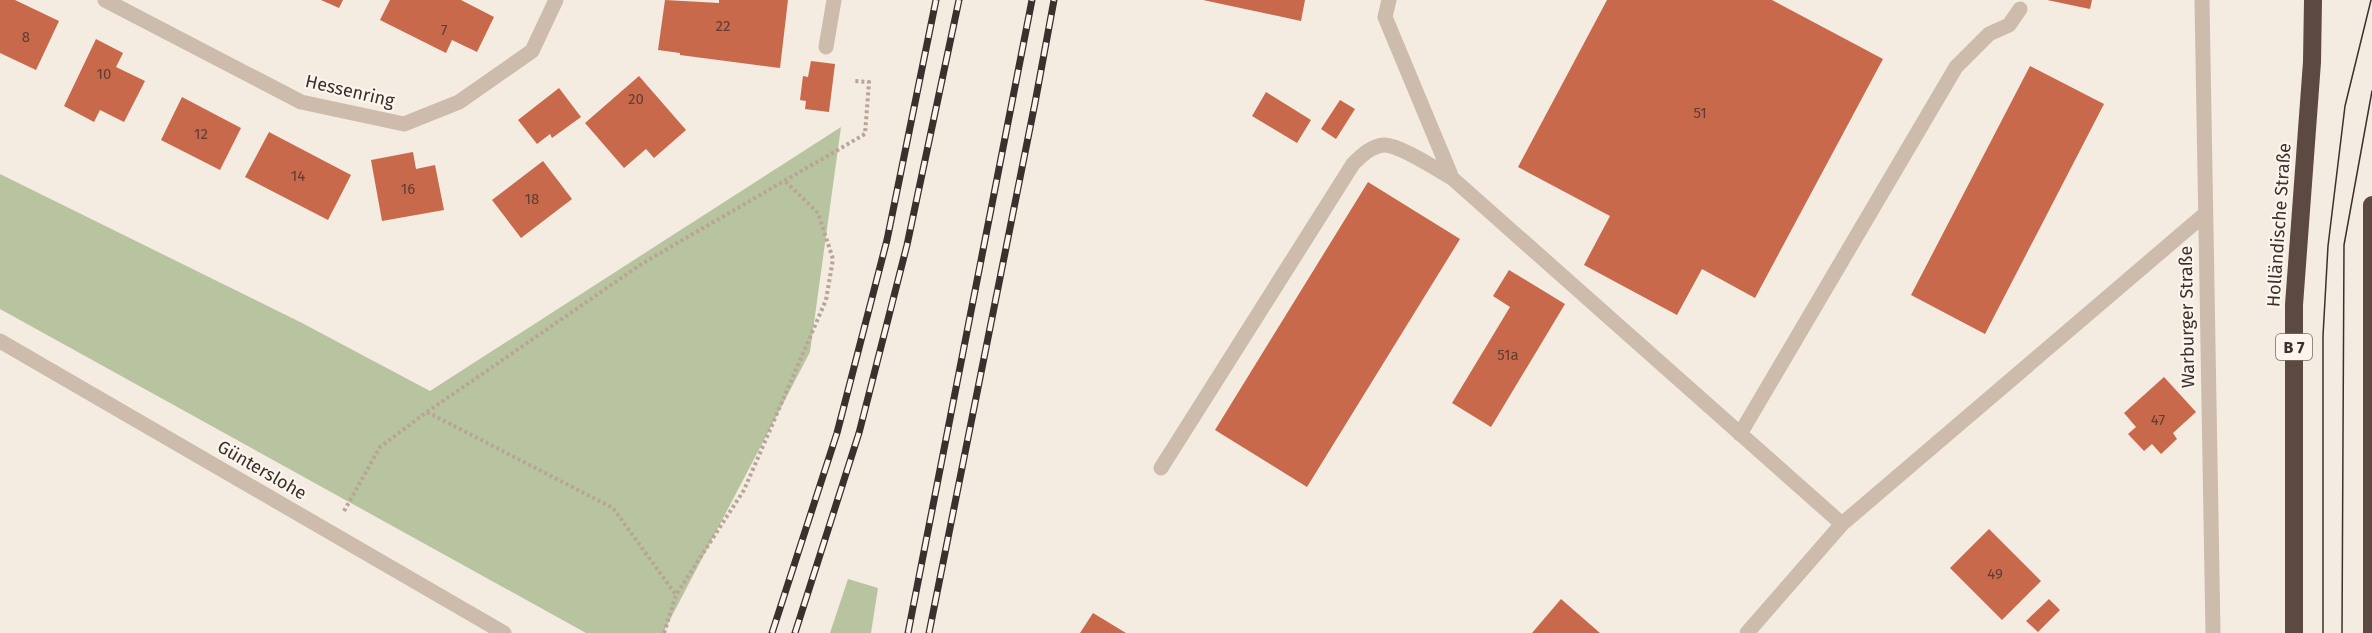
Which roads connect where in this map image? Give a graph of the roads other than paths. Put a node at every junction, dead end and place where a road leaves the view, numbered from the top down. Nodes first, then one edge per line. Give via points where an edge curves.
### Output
1 (105, 0) edge
2 (556, 0) edge
3 (834, 0) edge
4 (1389, 0) edge
5 (2202, 0) edge
6 (2313, 0) edge
7 (2020, 9) dead end
8 (826, 47) dead end
9 (1452, 178) junction
10 (2372, 205) edge
11 (2205, 214) junction
12 (0, 340) edge
13 (1740, 434) junction
14 (1161, 468) dead end
15 (1842, 524) junction
16 (504, 633) edge
17 (1747, 633) edge
18 (2213, 633) edge
19 (2294, 633) edge
20 (2372, 633) edge

1 - 2 street, Hessenring via 301,102 404,124 459,102 532,51
3 - 8 street
4 - 9 street via 1385,17
5 - 11 street, Warburger Straße
6 - 19 highway, Holländische Straße / B 7 via 2294,305
7 - 13 street via 2009,25 1989,34 1956,67
9 - 13 street
9 - 14 street via 1385,145 1365,152 1353,164
10 - 20 highway
11 - 15 street
11 - 18 street, Warburger Straße
12 - 16 street, Günterslohe
13 - 15 street
15 - 17 street

